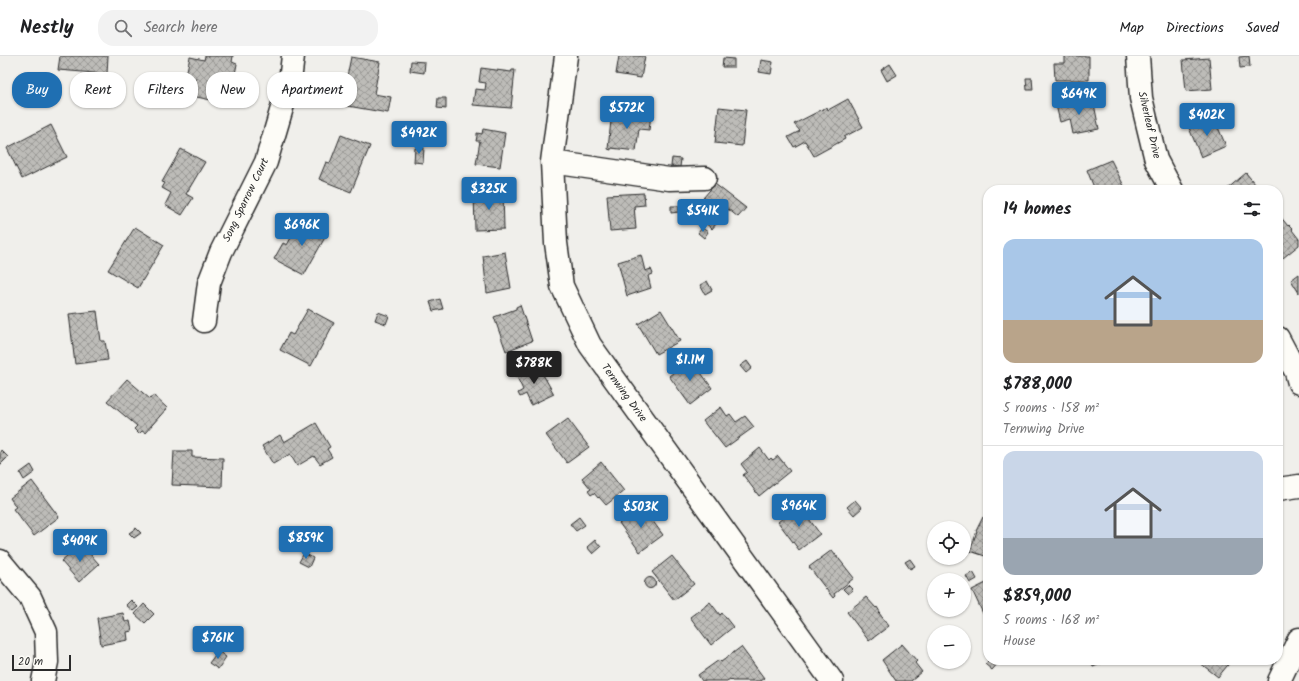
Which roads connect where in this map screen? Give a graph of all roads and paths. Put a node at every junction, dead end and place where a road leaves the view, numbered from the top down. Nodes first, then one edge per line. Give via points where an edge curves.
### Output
1 (293, 56) edge
2 (566, 56) edge
3 (1138, 56) edge
4 (552, 162) junction
5 (705, 178) dead end
6 (1169, 185) edge
7 (204, 321) dead end
8 (1283, 347) edge
9 (1299, 383) edge
10 (1299, 486) edge
11 (1283, 488) edge
12 (0, 560) edge
13 (1299, 639) edge
14 (43, 681) edge
15 (832, 681) edge
16 (1279, 681) edge

1 - 7 street, Song Sparrow Court via 290,81 266,162 221,252 209,283
2 - 4 street, Ternwing Drive
3 - 6 street, Silverleaf Drive via 1141,98 1156,160
4 - 5 street via 669,179
4 - 15 street, Ternwing Drive via 556,243 562,286 590,345
8 - 9 street
10 - 11 street
12 - 14 street via 30,597 46,632 47,662
13 - 16 street

